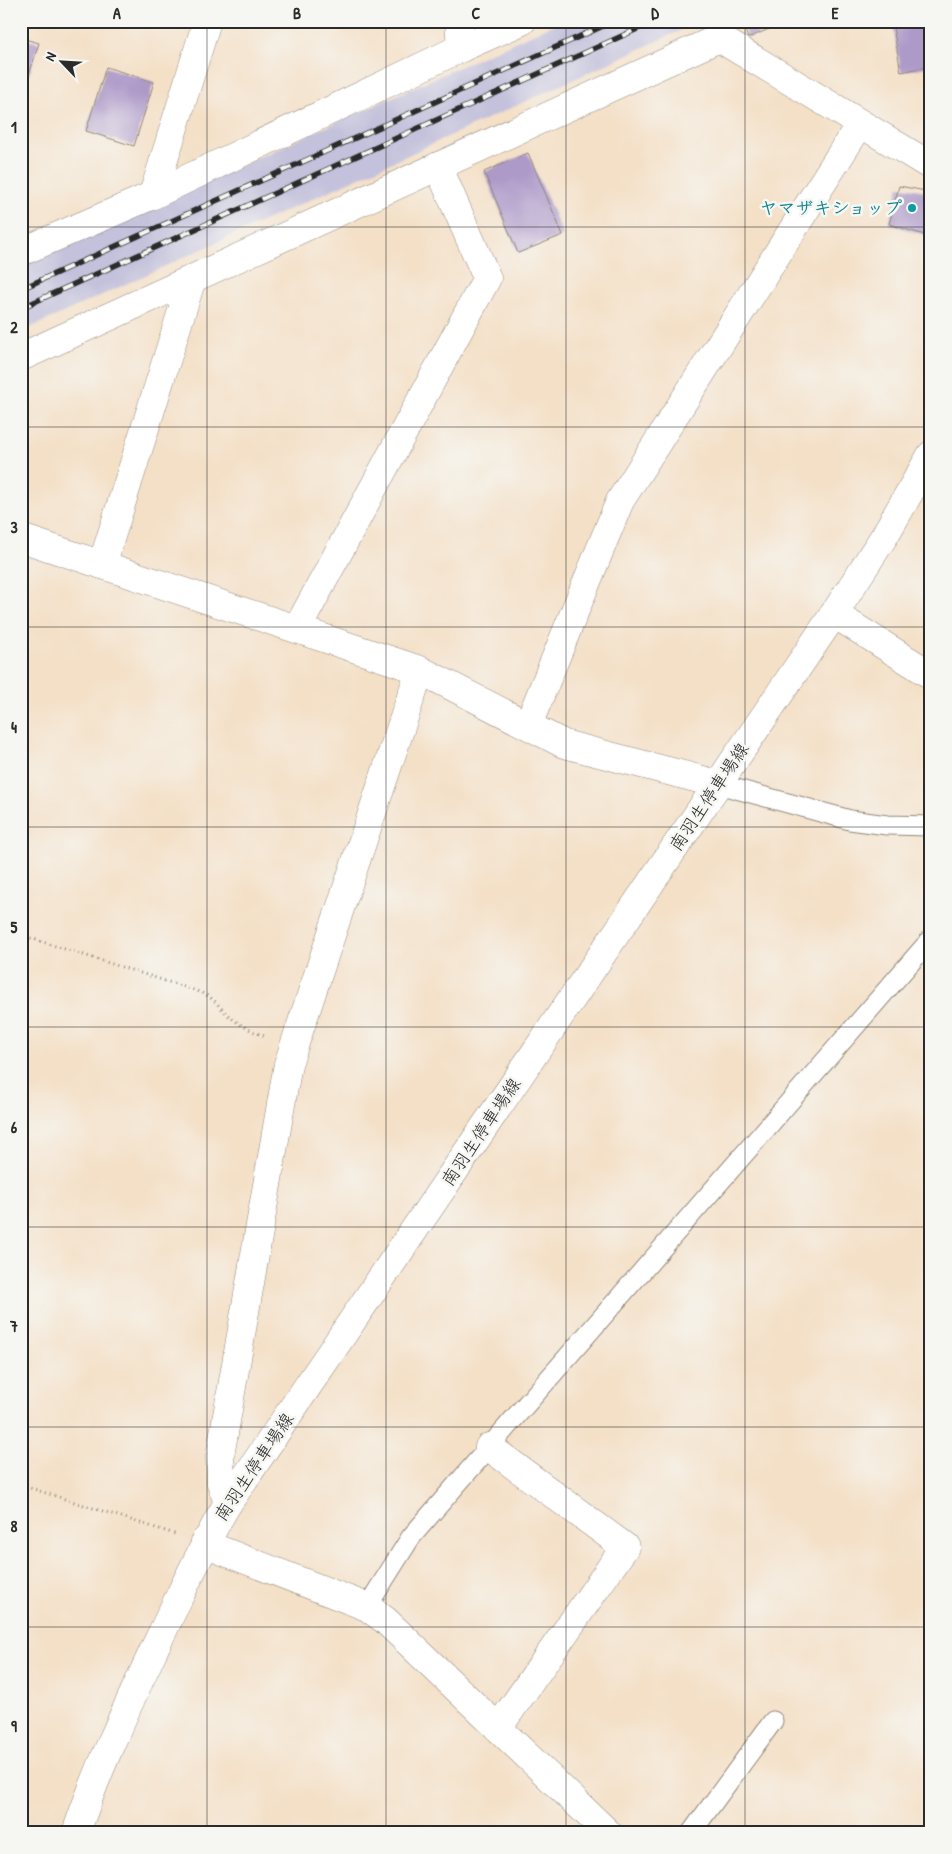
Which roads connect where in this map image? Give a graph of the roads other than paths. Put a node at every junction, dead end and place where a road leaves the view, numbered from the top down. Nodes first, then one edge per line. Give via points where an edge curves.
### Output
1 (207, 21) edge
2 (522, 21) edge
3 (460, 34) edge
4 (860, 124) junction
5 (438, 166) junction
6 (931, 166) edge
7 (153, 195) junction
8 (21, 252) edge
9 (192, 279) junction
10 (21, 357) edge
11 (931, 455) edge
12 (21, 538) edge
13 (102, 565) junction
14 (834, 614) junction
15 (297, 629) junction
16 (420, 670) junction
17 (931, 675) edge
18 (528, 725) junction
19 (718, 784) junction
20 (931, 826) edge
21 (931, 939) edge
22 (489, 1447) junction
23 (228, 1503) junction
24 (205, 1542) junction
25 (367, 1607) junction
26 (773, 1721) dead end
27 (498, 1728) junction
28 (76, 1833) edge
29 (608, 1833) edge
30 (691, 1833) edge

1 - 7 street
2 - 3 street
3 - 7 street
4 - 5 street via 719,38
4 - 6 street
4 - 18 street via 620,500
5 - 9 street
5 - 15 street via 487,278
7 - 8 street
9 - 10 street
9 - 13 street
11 - 14 street, 南羽生停車場線
12 - 13 street
13 - 15 street
14 - 17 street
14 - 19 street, 南羽生停車場線
15 - 16 street
16 - 18 street
16 - 23 street via 288,1064 220,1456 221,1483
18 - 19 street via 564,744
19 - 20 lane via 850,820
19 - 23 street, 南羽生停車場線
21 - 22 lane
22 - 25 lane via 411,1537
22 - 27 street via 625,1547
23 - 24 street, 南羽生停車場線
24 - 25 street
24 - 28 street, 南羽生停車場線 via 104,1760
25 - 27 street via 385,1620
26 - 30 lane
27 - 29 street

